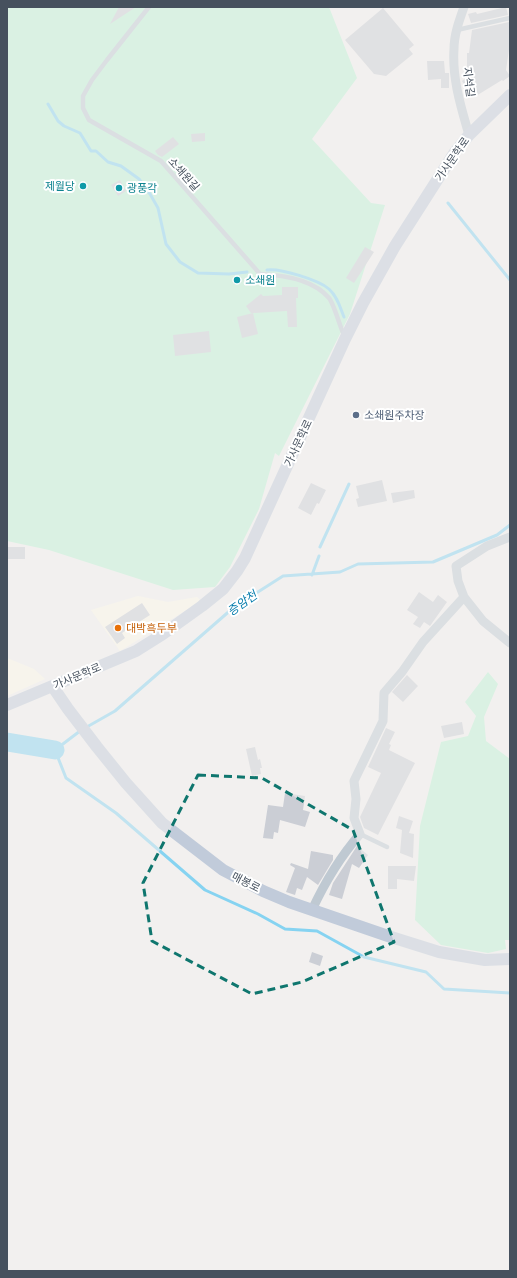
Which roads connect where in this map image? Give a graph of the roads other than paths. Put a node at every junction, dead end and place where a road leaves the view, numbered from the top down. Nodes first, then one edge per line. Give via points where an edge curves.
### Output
1 (149, 7) edge
2 (464, 7) edge
3 (510, 18) edge
4 (456, 30) junction
5 (510, 95) edge
6 (469, 135) junction
7 (345, 339) junction
8 (510, 537) edge
9 (464, 597) junction
10 (510, 643) edge
11 (53, 687) junction
12 (7, 705) edge
13 (360, 834) junction
14 (387, 847) dead end
15 (312, 910) junction
16 (510, 959) edge

1 - 7 lane, 소쇄원길 via 92,80 83,96 83,108 89,120 161,161 260,274 277,275 317,287 330,299
2 - 4 street, 지석길
3 - 4 lane
4 - 6 street, 지석길 via 456,92
5 - 6 main road, 가사문학로
6 - 7 main road, 가사문학로 via 455,152 395,246
7 - 11 main road, 가사문학로 via 238,571 230,581 202,606 136,651
8 - 9 street via 487,546 456,566
9 - 10 street via 483,621
9 - 13 street via 384,693 383,720 354,781 354,818
11 - 12 main road, 가사문학로
11 - 15 main road, 매봉로 via 97,747 162,823 223,870 263,891
13 - 14 lane
13 - 15 street via 323,886
15 - 16 main road, 매봉로 via 439,952 485,960

